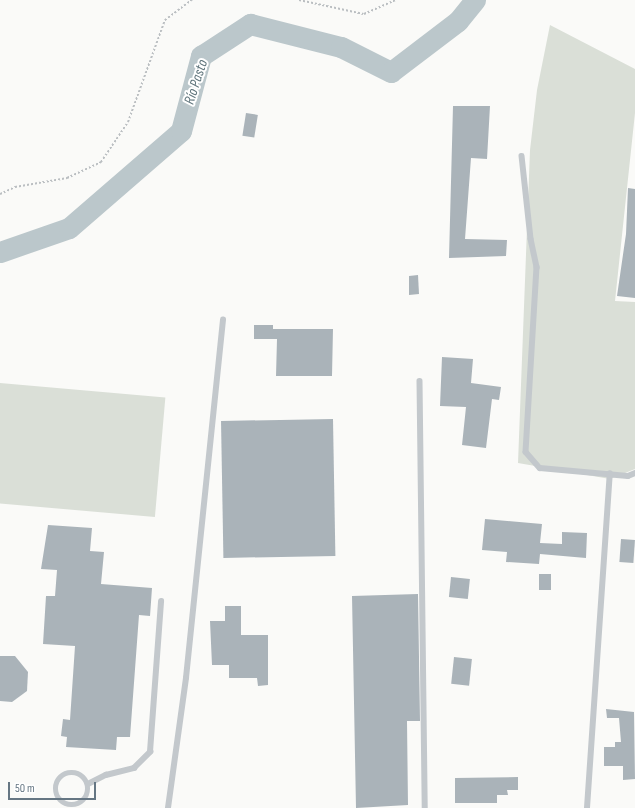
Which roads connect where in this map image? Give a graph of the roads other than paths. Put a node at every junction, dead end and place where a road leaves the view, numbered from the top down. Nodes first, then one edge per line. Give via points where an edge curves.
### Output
1 (522, 156) dead end
2 (223, 320) dead end
3 (420, 381) dead end
4 (635, 473) edge
5 (610, 474) junction
6 (161, 601) dead end
7 (88, 784) junction
8 (64, 806) edge
9 (168, 808) edge
10 (426, 808) edge
11 (587, 808) edge

1 - 5 lane via 531,239 537,267 526,452 540,468
2 - 9 lane via 186,678
3 - 10 lane
4 - 5 lane via 628,476
5 - 11 lane
6 - 7 lane via 150,752 134,768 106,775
7 - 8 lane via 87,796 78,805
7 - 8 lane via 80,774 67,773 62,777 57,782 56,795

